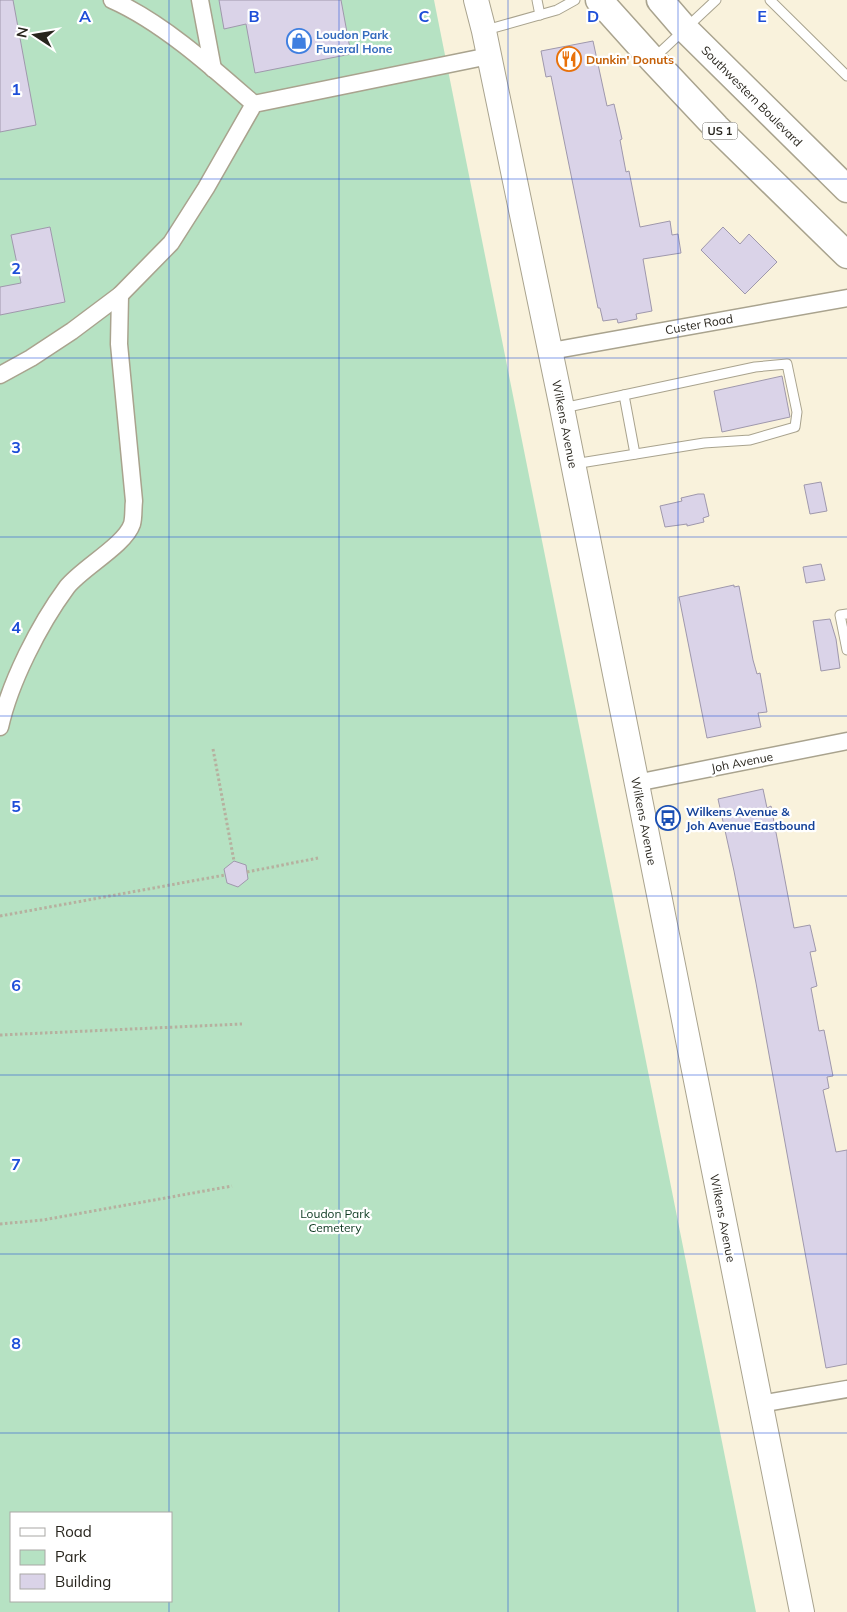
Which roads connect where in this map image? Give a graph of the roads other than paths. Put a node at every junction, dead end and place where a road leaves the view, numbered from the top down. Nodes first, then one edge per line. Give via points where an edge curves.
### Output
1 (112, 0) edge
2 (200, 0) edge
3 (476, 0) edge
4 (488, 0) edge
5 (537, 0) edge
6 (575, 0) edge
7 (599, 0) edge
8 (660, 0) edge
9 (716, 0) edge
10 (770, 0) edge
11 (540, 15) junction
12 (685, 29) junction
13 (484, 31) junction
14 (489, 56) junction
15 (652, 59) junction
16 (213, 68) junction
17 (847, 76) edge
18 (254, 104) junction
19 (847, 189) edge
20 (847, 255) edge
21 (120, 295) junction
22 (847, 298) edge
23 (551, 351) junction
24 (0, 375) edge
25 (624, 395) junction
26 (562, 408) junction
27 (635, 454) junction
28 (573, 464) junction
29 (847, 614) edge
30 (847, 650) edge
31 (6, 685) edge
32 (0, 727) edge
33 (847, 741) edge
34 (636, 783) junction
35 (847, 1389) edge
36 (760, 1404) junction
37 (802, 1612) edge

1 - 16 street via 163,30
2 - 16 street
3 - 13 main road, Wilkens Avenue
4 - 13 main road, Wilkens Avenue
5 - 11 lane
6 - 11 lane
7 - 15 main road, US 1
8 - 12 main road, Southwestern Boulevard
9 - 12 lane
10 - 17 lane
11 - 13 lane
12 - 15 lane
12 - 19 main road, Southwestern Boulevard
13 - 14 main road, Wilkens Avenue
14 - 18 street
14 - 23 main road, Wilkens Avenue
15 - 20 main road, US 1 via 716,127
16 - 18 street
18 - 21 street via 171,243
21 - 24 street via 72,331
21 - 31 street via 119,344 134,501 132,525 121,540 68,586
22 - 23 street, Custer Road
23 - 26 main road, Wilkens Avenue
25 - 26 lane
25 - 27 lane
25 - 27 lane via 755,367 787,364 797,412 796,427 750,440 704,443
26 - 28 main road, Wilkens Avenue
27 - 28 lane
28 - 34 main road, Wilkens Avenue
29 - 30 lane via 840,615
31 - 32 street
33 - 34 street, Joh Avenue
34 - 36 main road, Wilkens Avenue
35 - 36 street
36 - 37 main road, Wilkens Avenue

